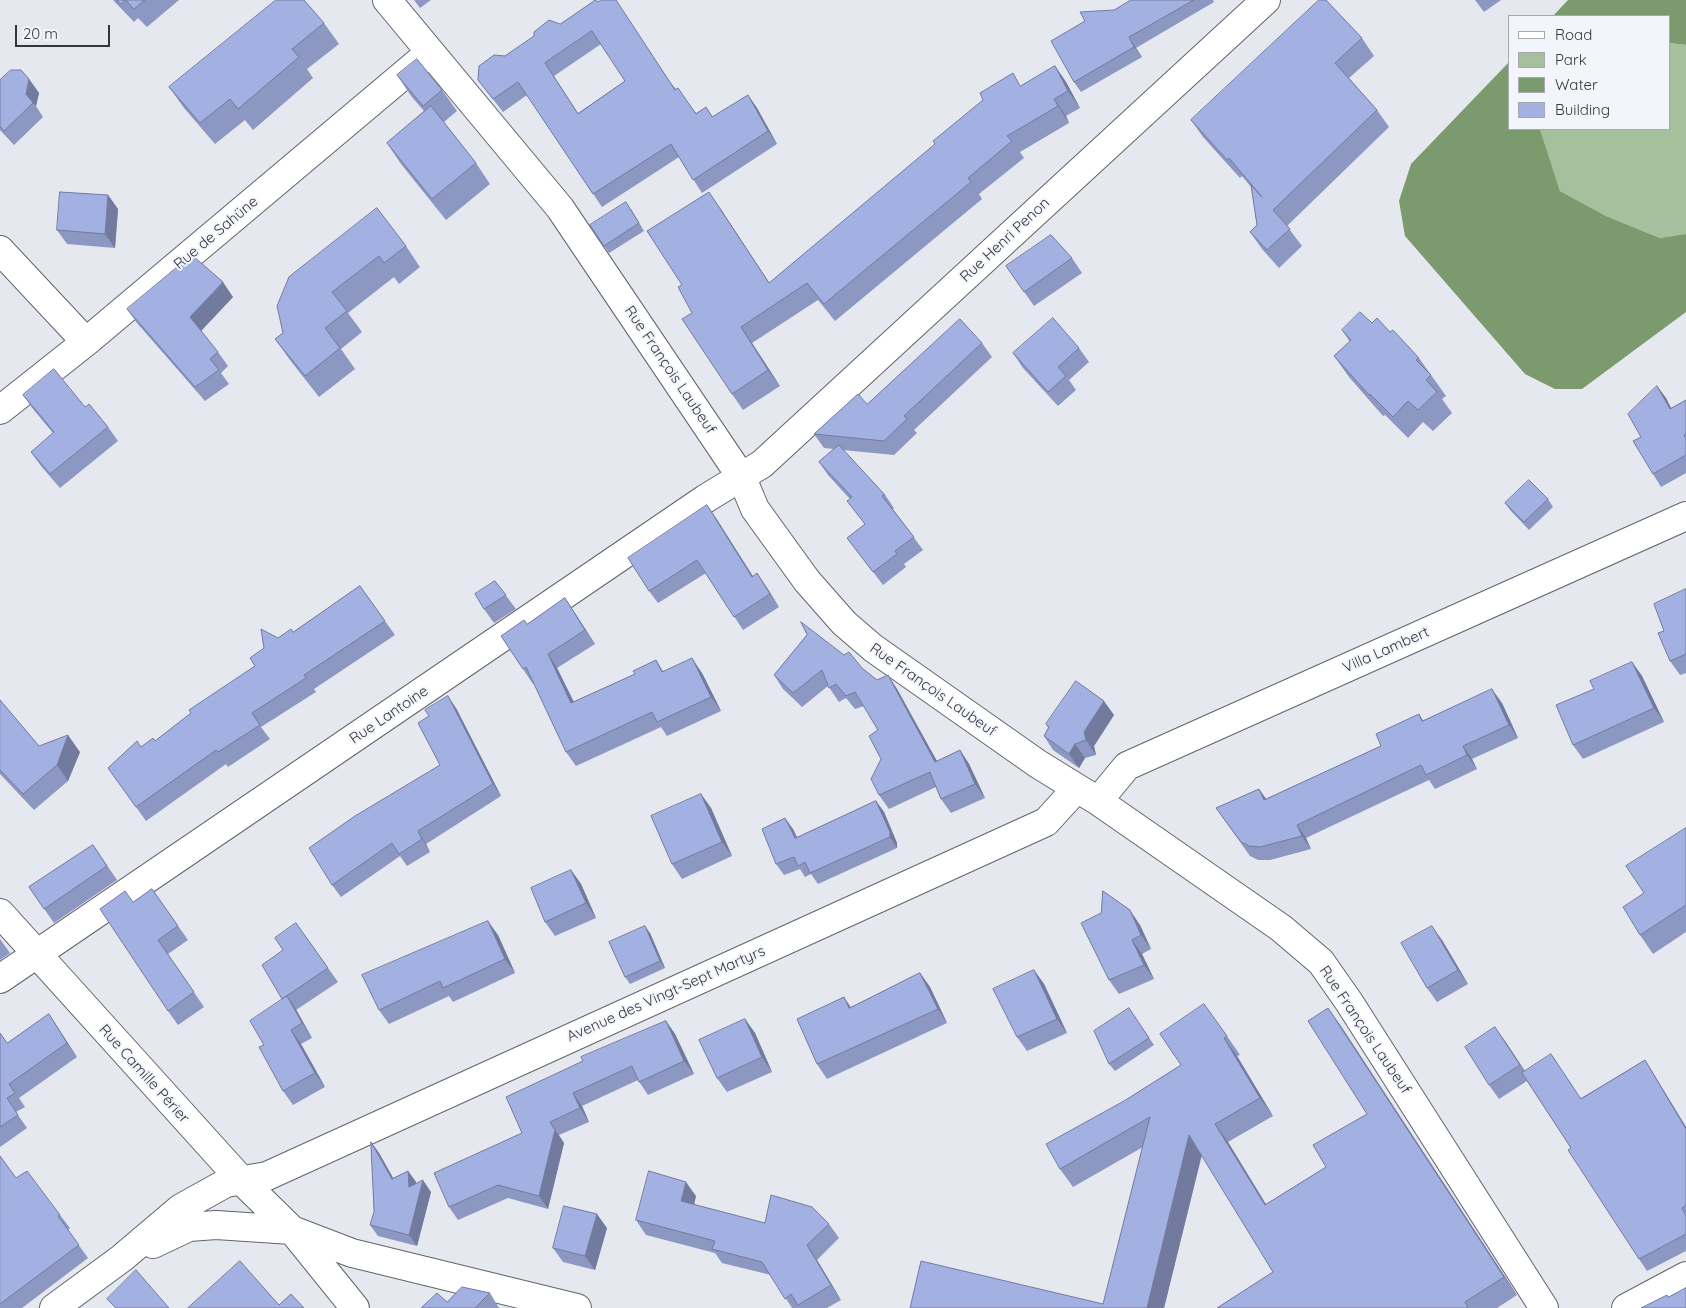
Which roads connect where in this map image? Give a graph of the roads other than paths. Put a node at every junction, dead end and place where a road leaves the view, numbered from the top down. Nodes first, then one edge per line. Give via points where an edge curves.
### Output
1 (387, 0) edge
2 (1253, 5) edge
3 (430, 53) junction
4 (0, 250) edge
5 (86, 342) junction
6 (0, 410) edge
7 (742, 478) junction
8 (1686, 516) edge
9 (1087, 794) junction
10 (0, 913) edge
11 (37, 954) junction
12 (0, 979) edge
13 (243, 1182) junction
14 (292, 1230) junction
15 (122, 1258) junction
16 (1686, 1276) edge
17 (54, 1308) edge
18 (355, 1308) edge
19 (577, 1308) edge
20 (1544, 1308) edge
21 (1626, 1308) edge

1 - 3 street, Rue François Laubeuf
2 - 7 street, Rue Henri Penon via 762,464
3 - 5 street, Rue de Sahüne
3 - 7 street, Rue François Laubeuf via 466,92 560,208
4 - 5 street
5 - 6 street, Rue de Sahüne
7 - 9 street, Rue François Laubeuf via 755,509 807,581 844,623 936,694
7 - 11 street, Rue Lantoine via 705,499
8 - 9 street, Villa Lambert via 1127,766
9 - 13 street, Avenue des Vingt-Sept Martyrs via 1046,822 267,1176
9 - 20 street, Rue François Laubeuf via 1282,928 1321,962
10 - 11 street, Rue Camille Périer
11 - 12 street, Rue Lantoine
11 - 13 street, Rue Camille Périer
13 - 14 street, Rue Camille Périer
13 - 15 street, Avenue des Vingt-Sept Martyrs via 226,1183 181,1208
14 - 15 street via 216,1225 189,1227
14 - 18 street, Rue Camille Périer
14 - 19 street via 352,1253
15 - 17 street
16 - 21 street

